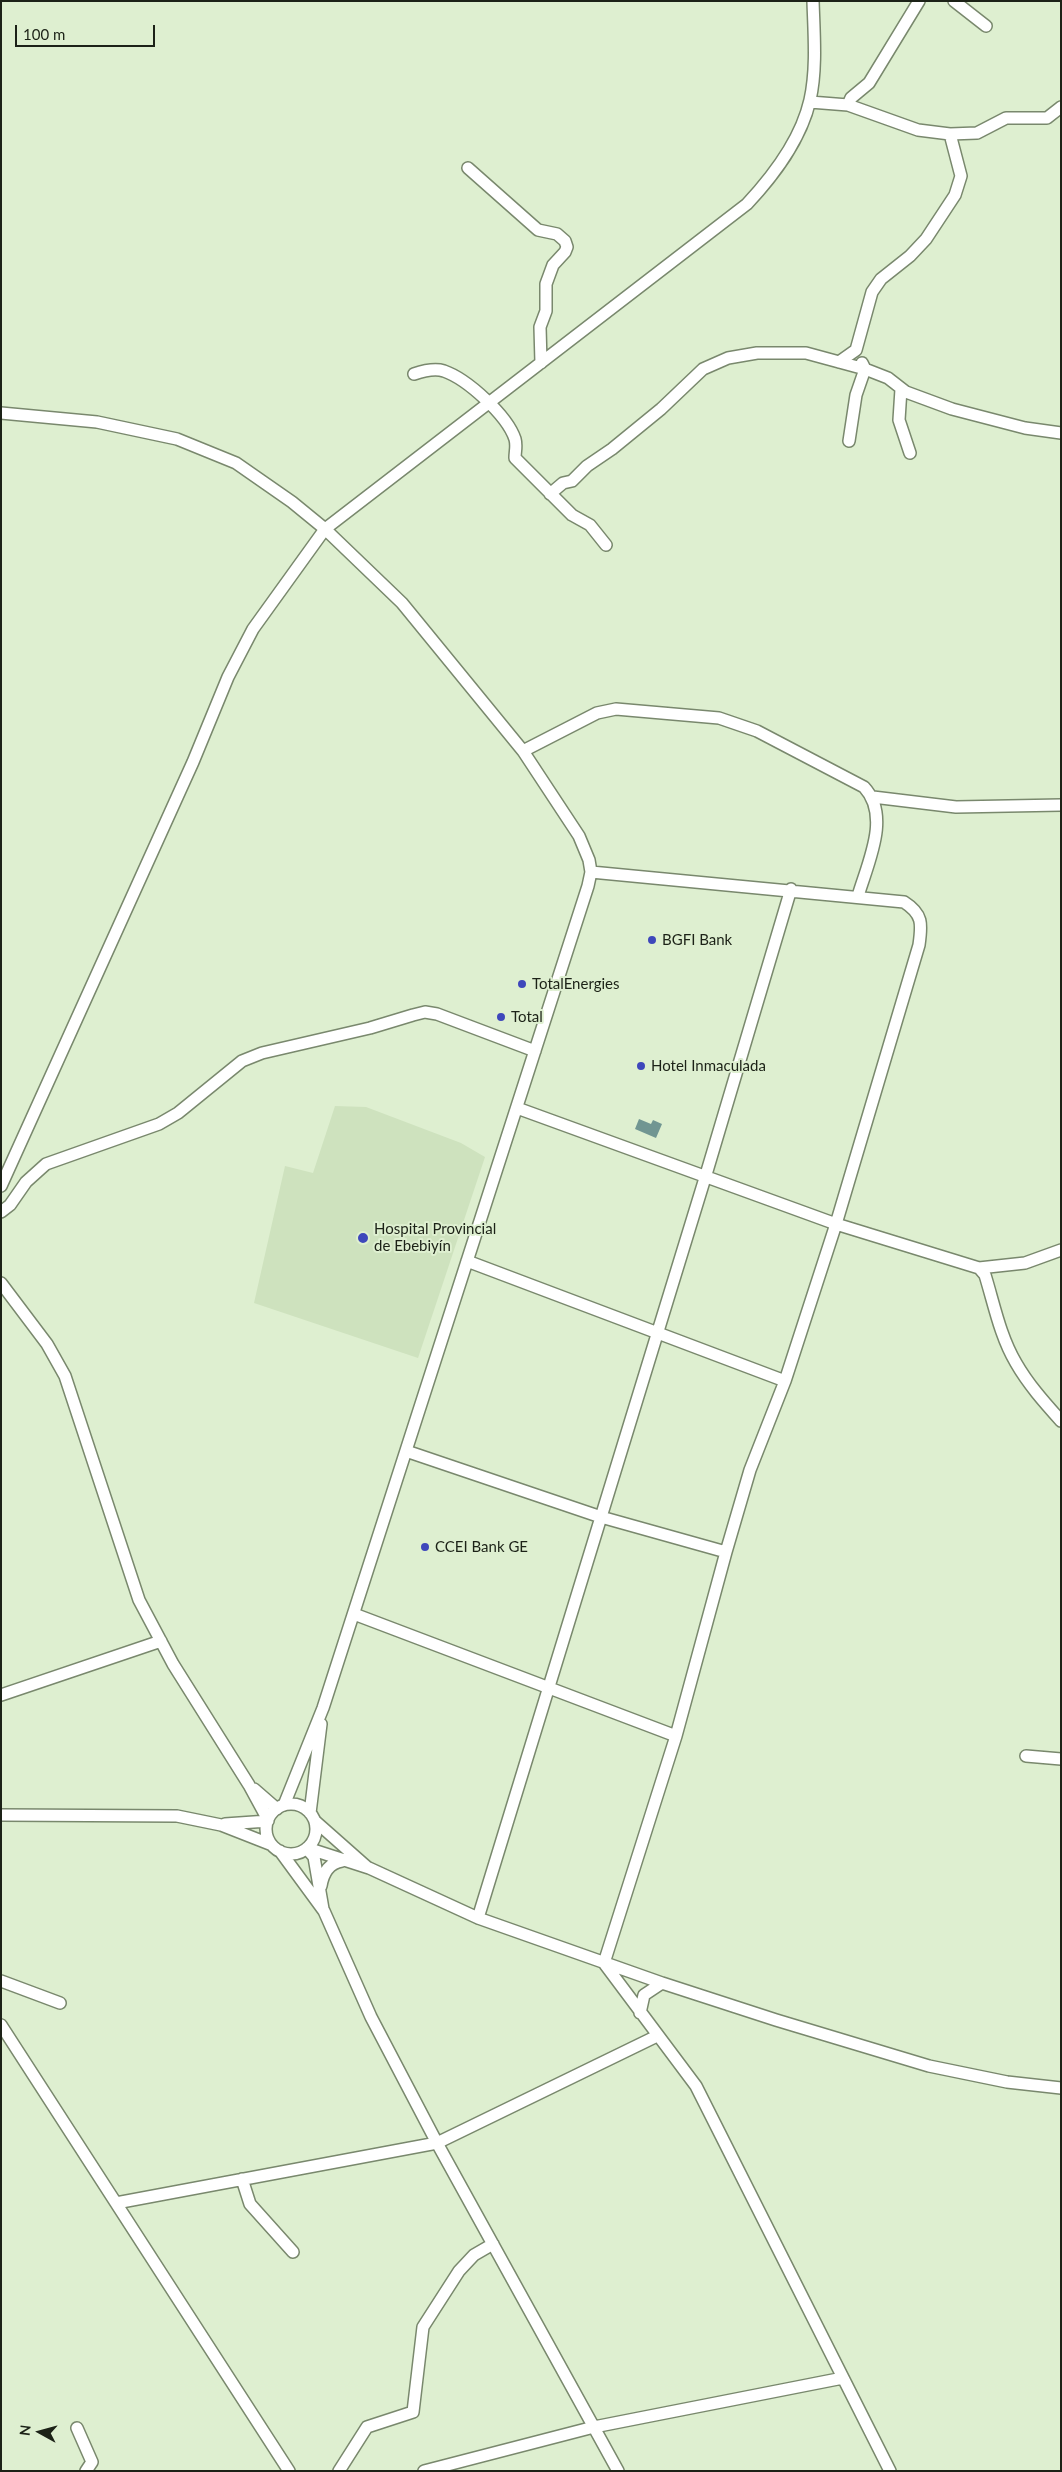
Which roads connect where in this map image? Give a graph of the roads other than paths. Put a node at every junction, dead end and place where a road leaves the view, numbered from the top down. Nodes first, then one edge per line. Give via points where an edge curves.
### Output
1 (813, 1) edge
2 (919, 1) edge
3 (954, 1) edge
4 (986, 26) dead end
5 (810, 102) junction
6 (848, 106) junction
7 (1061, 108) edge
8 (950, 134) junction
9 (468, 168) dead end
10 (856, 350) junction
11 (840, 362) junction
12 (541, 363) junction
13 (865, 368) junction
14 (414, 374) dead end
15 (901, 389) junction
16 (489, 403) junction
17 (1, 413) edge
18 (1061, 433) edge
19 (849, 441) dead end
20 (910, 453) dead end
21 (550, 494) junction
22 (326, 529) junction
23 (606, 545) dead end
24 (523, 751) junction
25 (873, 797) junction
26 (1061, 805) edge
27 (591, 872) junction
28 (791, 889) junction
29 (858, 896) junction
30 (535, 1051) junction
31 (517, 1108) junction
32 (705, 1178) junction
33 (1, 1186) edge
34 (1, 1212) edge
35 (836, 1224) junction
36 (1061, 1250) edge
37 (467, 1261) junction
38 (979, 1268) junction
39 (1, 1283) edge
40 (657, 1334) junction
41 (785, 1381) junction
42 (1061, 1421) edge
43 (406, 1451) junction
44 (601, 1517) junction
45 (726, 1552) junction
46 (354, 1614) junction
47 (161, 1642) junction
48 (547, 1688) junction
49 (1, 1695) edge
50 (323, 1708) junction
51 (676, 1736) junction
52 (1026, 1756) dead end
53 (1061, 1759) edge
54 (249, 1785) junction
55 (280, 1807) junction
56 (1, 1815) edge
57 (312, 1817) junction
58 (268, 1821) junction
59 (221, 1824) junction
60 (276, 1848) junction
61 (307, 1848) junction
62 (342, 1862) junction
63 (368, 1868) junction
64 (320, 1890) junction
65 (324, 1911) junction
66 (478, 1918) junction
67 (604, 1963) junction
68 (1, 1982) edge
69 (662, 1983) junction
70 (60, 2004) dead end
71 (640, 2013) junction
72 (1, 2025) edge
73 (657, 2036) junction
74 (1061, 2088) edge
75 (437, 2143) junction
76 (242, 2178) junction
77 (116, 2203) junction
78 (493, 2244) junction
79 (293, 2252) dead end
80 (843, 2378) junction
81 (594, 2427) junction
82 (77, 2428) dead end
83 (86, 2471) edge
84 (289, 2471) edge
85 (339, 2471) edge
86 (424, 2471) edge
87 (618, 2471) edge
88 (890, 2471) edge

1 - 5 street
2 - 6 street via 869,83 851,98
3 - 4 street
5 - 6 street
5 - 12 street via 788,153 747,204
6 - 8 street via 918,130
7 - 8 street via 1047,118 1006,118 977,133
8 - 10 street via 961,176 955,195 926,239 881,279 872,292
9 - 12 street via 538,230 557,234 566,241 565,252 553,265 546,284 546,311 540,328
10 - 11 street
10 - 13 street
11 - 13 street
11 - 21 street via 806,353 786,352 757,353 712,363 694,375 661,409 612,449
12 - 16 street
13 - 15 street via 888,378
13 - 19 street via 856,395
14 - 16 street via 427,370 443,371
15 - 18 street via 952,410 1025,428
15 - 20 street via 899,420
16 - 21 street via 515,437 515,458
16 - 22 street
17 - 22 street via 97,422 177,439 236,463
21 - 23 street via 572,515 590,525
22 - 24 street via 402,602
22 - 33 street via 253,629 228,677 193,762
24 - 25 street via 597,713 616,709 719,718 757,731 864,787
24 - 27 street via 579,836
25 - 26 street via 956,808
25 - 29 street via 877,827
27 - 28 street
27 - 30 street
28 - 29 street
28 - 32 street
29 - 35 street via 904,902 916,909 922,925 919,945
30 - 31 street
30 - 34 street via 425,1012 262,1053 242,1061 178,1113 159,1124 46,1164
31 - 32 street
31 - 37 street
32 - 35 street
32 - 40 street
35 - 38 street
35 - 41 street
36 - 38 street via 1025,1263
37 - 40 street
37 - 43 street
38 - 42 street via 985,1275 1015,1361 1032,1389
39 - 47 street via 58,1360 139,1600
40 - 41 street
40 - 44 street
41 - 45 street via 750,1470
43 - 44 street
43 - 46 street
44 - 45 street
44 - 48 street
45 - 51 street
46 - 48 street
46 - 50 street
47 - 49 street
47 - 54 street
48 - 51 street
48 - 66 street
50 - 55 street
50 - 57 street
51 - 67 street
52 - 53 street
54 - 55 street
54 - 58 street
55 - 57 street via 298,1805
55 - 58 street
56 - 59 street via 176,1816
57 - 61 street via 315,1836
57 - 63 street
58 - 59 street
58 - 60 street via 267,1834
59 - 60 street
60 - 61 street via 294,1854
60 - 65 street
61 - 62 street
61 - 64 street via 314,1857
62 - 63 street
62 - 64 street via 327,1869
63 - 66 street
64 - 65 street
65 - 75 street via 371,2017
66 - 67 street
67 - 69 street
67 - 71 street
68 - 70 street
69 - 71 street via 644,1995
69 - 74 street via 930,2066 1007,2082
71 - 73 street
72 - 77 street
73 - 75 street
73 - 80 street via 696,2086
75 - 76 street
75 - 78 street
76 - 77 street
76 - 79 street via 250,2204
77 - 84 street
78 - 81 street
78 - 85 street via 474,2255 459,2271 422,2327 413,2412 367,2427
80 - 81 street
80 - 88 street
81 - 86 street
81 - 87 street
82 - 83 street via 92,2462

